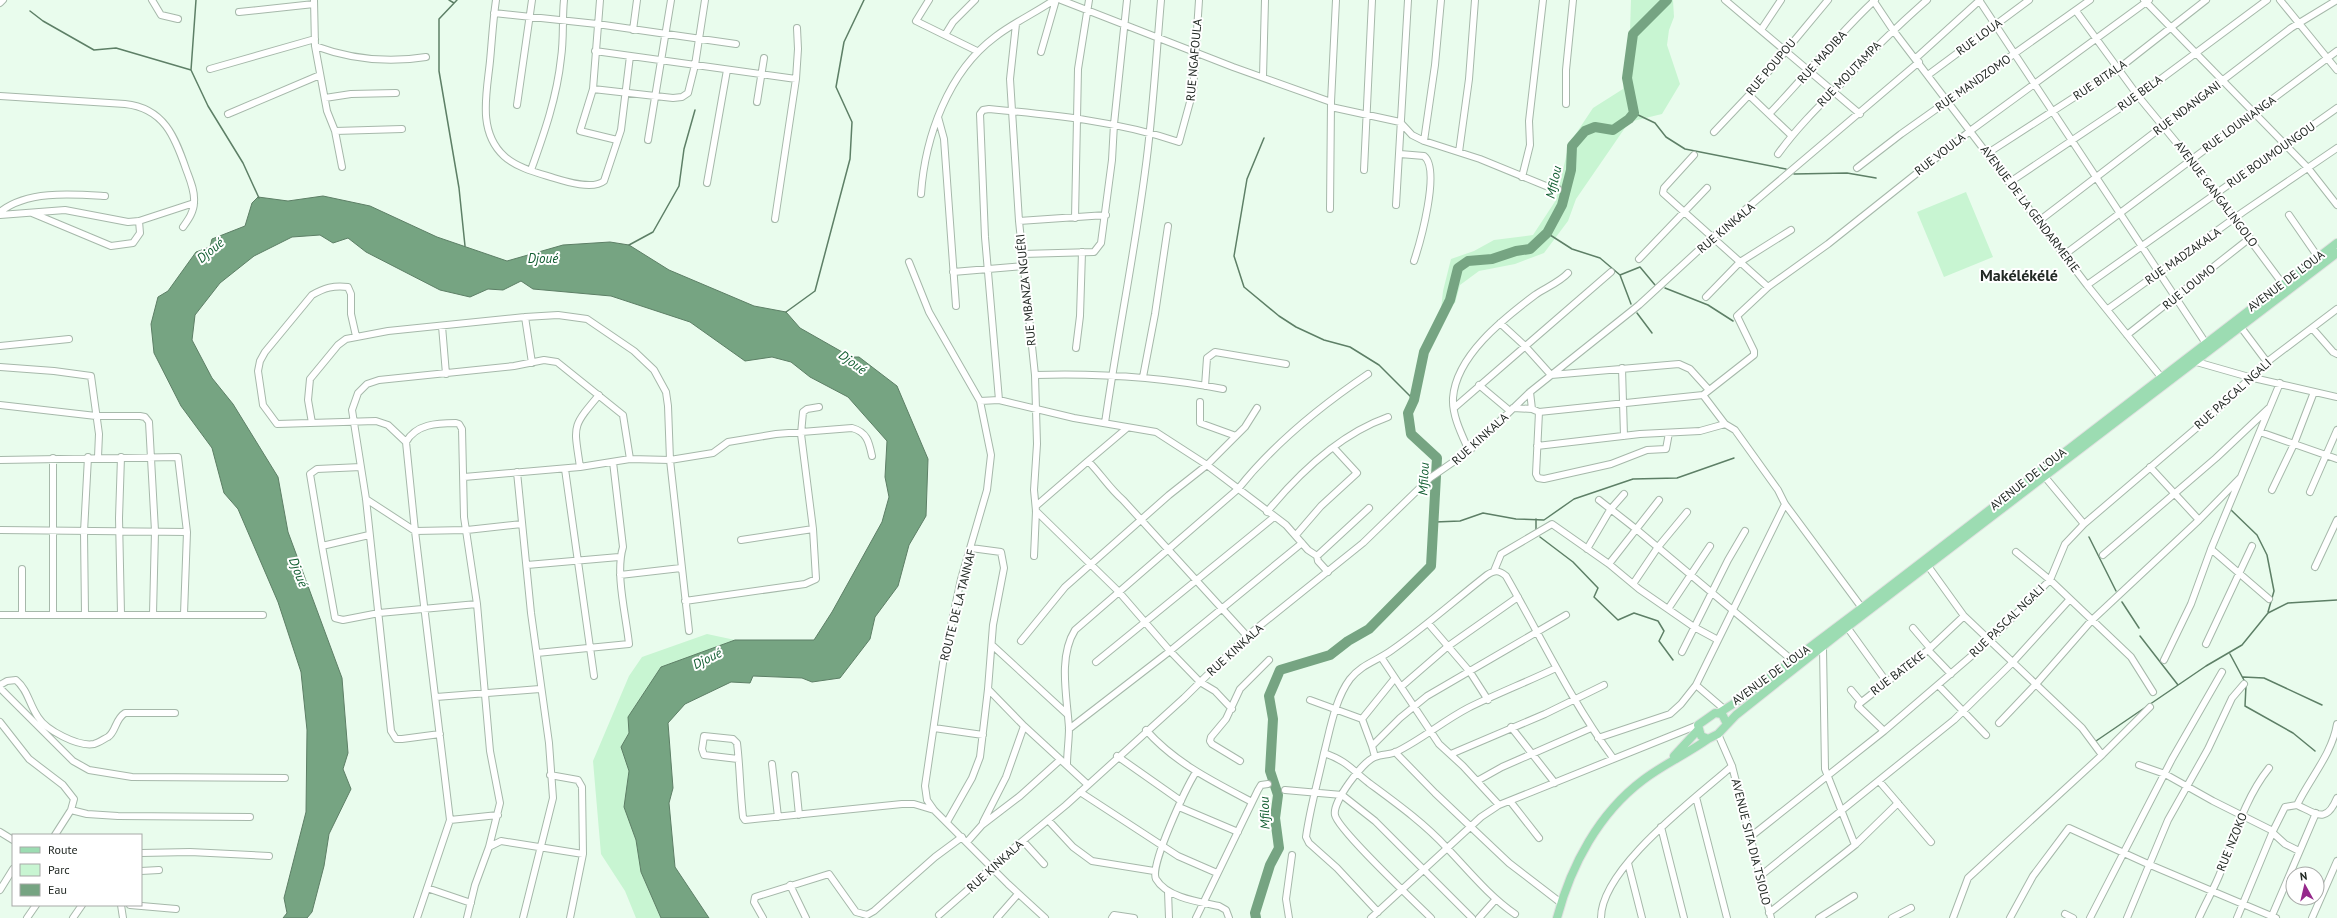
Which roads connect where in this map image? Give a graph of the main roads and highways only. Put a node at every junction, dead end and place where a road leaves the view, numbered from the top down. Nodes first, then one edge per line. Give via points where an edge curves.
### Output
1 (2337, 243) edge
2 (2337, 253) edge
3 (2190, 359) junction
4 (1721, 711) junction
5 (1727, 724) junction
6 (1698, 728) junction
7 (1708, 739) junction
8 (1667, 763) junction
9 (1557, 918) edge

1 - 3 main road, AVENUE DE L'OUA via 2205,342
2 - 3 main road, AVENUE DE L'OUA via 2203,355
3 - 4 main road, AVENUE DE L'OUA via 2161,377 1862,608
3 - 5 main road, AVENUE DE L'OUA via 2045,477 1847,627
4 - 5 main road
4 - 6 main road, AVENUE DE L'OUA via 1707,717
5 - 7 main road, AVENUE DE L'OUA via 1718,734
6 - 7 main road via 1701,736
6 - 8 main road
7 - 8 main road
8 - 9 main road via 1639,783 1614,806 1582,853

